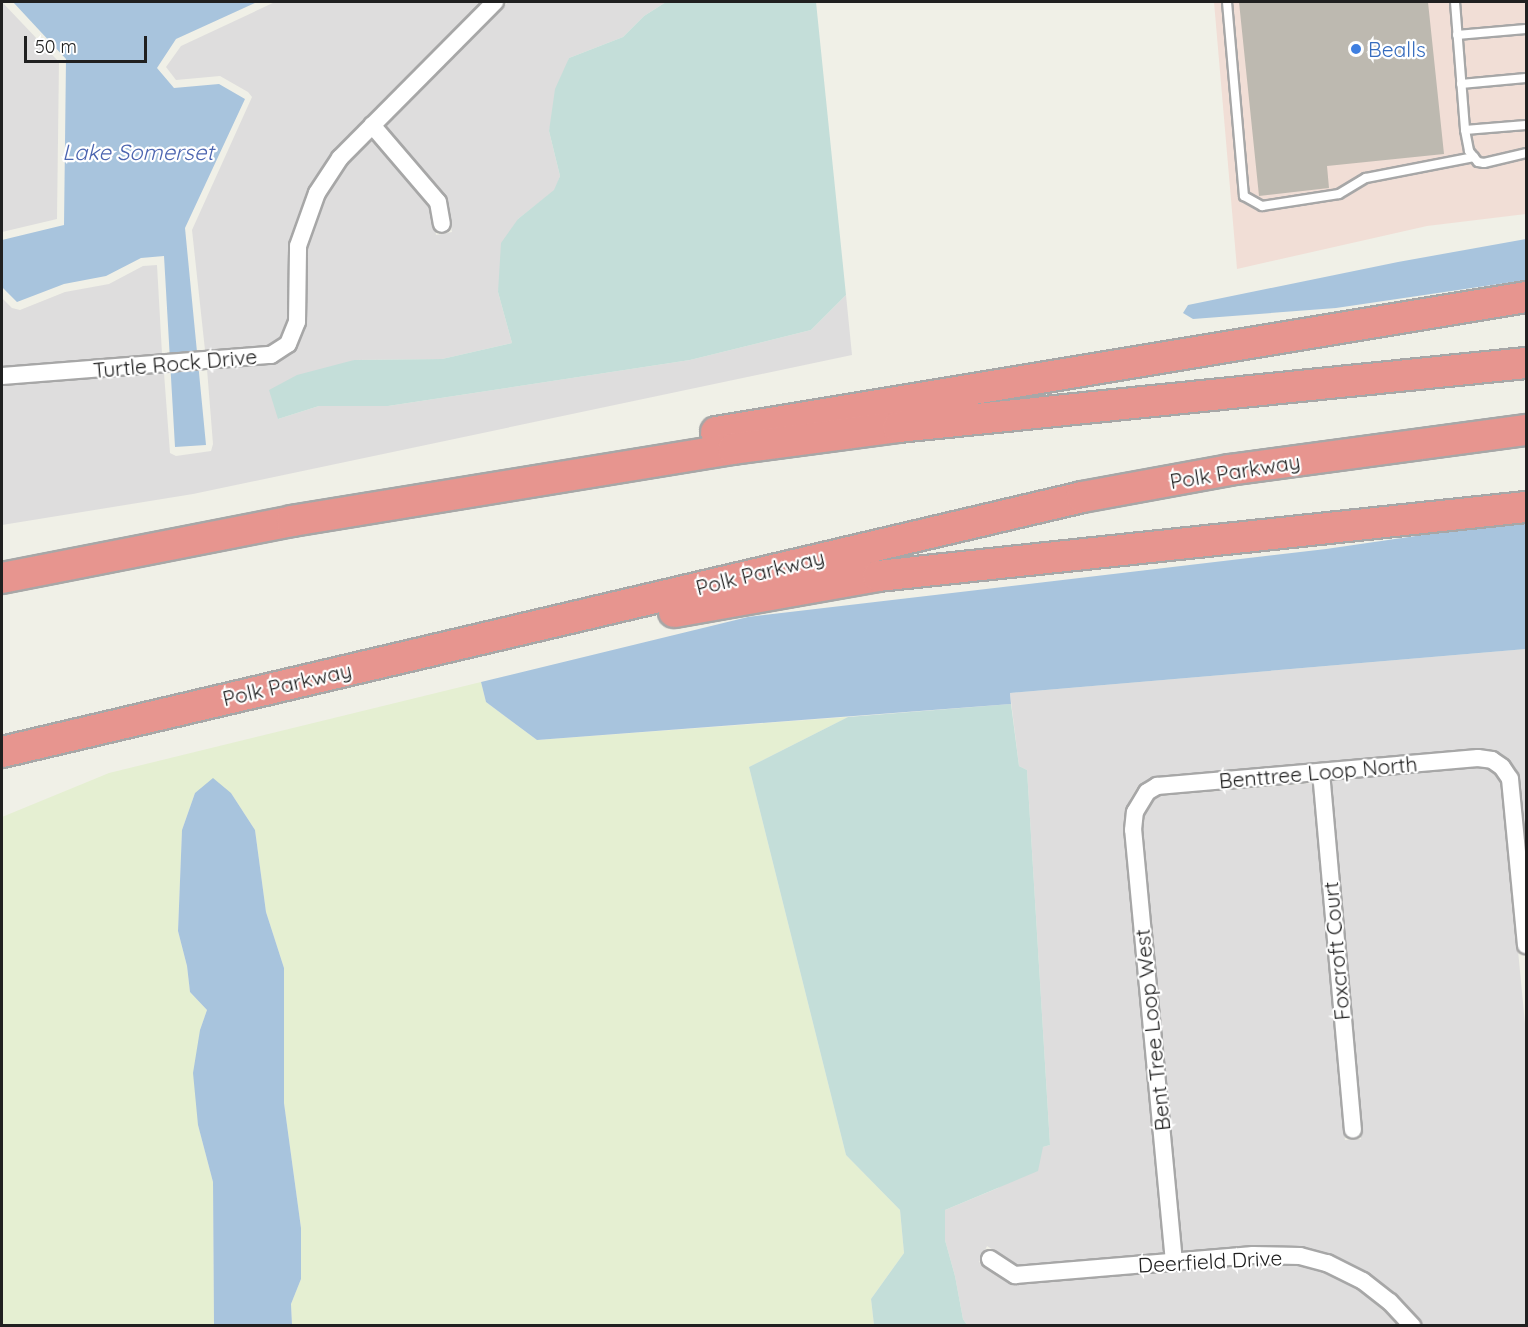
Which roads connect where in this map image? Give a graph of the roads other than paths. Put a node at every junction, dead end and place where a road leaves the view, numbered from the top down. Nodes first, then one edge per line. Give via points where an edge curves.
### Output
1 (495, 2) edge
2 (1227, 2) edge
3 (1455, 2) edge
4 (1527, 29) edge
5 (1457, 35) junction
6 (1527, 78) edge
7 (1461, 84) junction
8 (372, 125) junction
9 (1527, 125) edge
10 (1465, 130) junction
11 (1527, 153) edge
12 (1474, 157) junction
13 (442, 224) dead end
14 (1527, 297) edge
15 (1527, 363) edge
16 (2, 376) edge
17 (1527, 430) edge
18 (1527, 507) edge
19 (292, 521) junction
20 (2, 578) edge
21 (341, 673) junction
22 (2, 753) edge
23 (1321, 772) junction
24 (1141, 799) joint
25 (1527, 945) edge
26 (1353, 1130) dead end
27 (990, 1259) dead end
28 (1174, 1262) junction
29 (1412, 1326) edge

1 - 8 street, Turtle Rock Drive
2 - 12 lane via 1244,196 1262,206 1339,194 1366,178
3 - 5 lane
4 - 5 lane
5 - 7 lane
6 - 7 lane
7 - 10 lane
8 - 13 street via 438,202
8 - 16 street, Turtle Rock Drive via 340,158 317,193 298,246 297,322 288,344 271,355
9 - 10 lane
10 - 12 lane
11 - 12 lane via 1484,163
14 - 19 highway via 799,417 404,489
15 - 19 highway via 898,427 532,480
17 - 21 highway, Polk Parkway via 1229,470 1082,497
18 - 21 highway via 878,576 740,599 404,667
19 - 20 highway
21 - 22 highway, Polk Parkway
23 - 24 street, Benttree Loop North via 1157,786
23 - 25 street, Benttree Loop North via 1478,758 1498,763 1510,779
23 - 26 street, Foxcroft Court
24 - 28 street, Bent Tree Loop West via 1133,830
27 - 28 street, Deerfield Drive via 1015,1275
28 - 29 street, Deerfield Drive via 1253,1255 1300,1256 1327,1263 1363,1281

